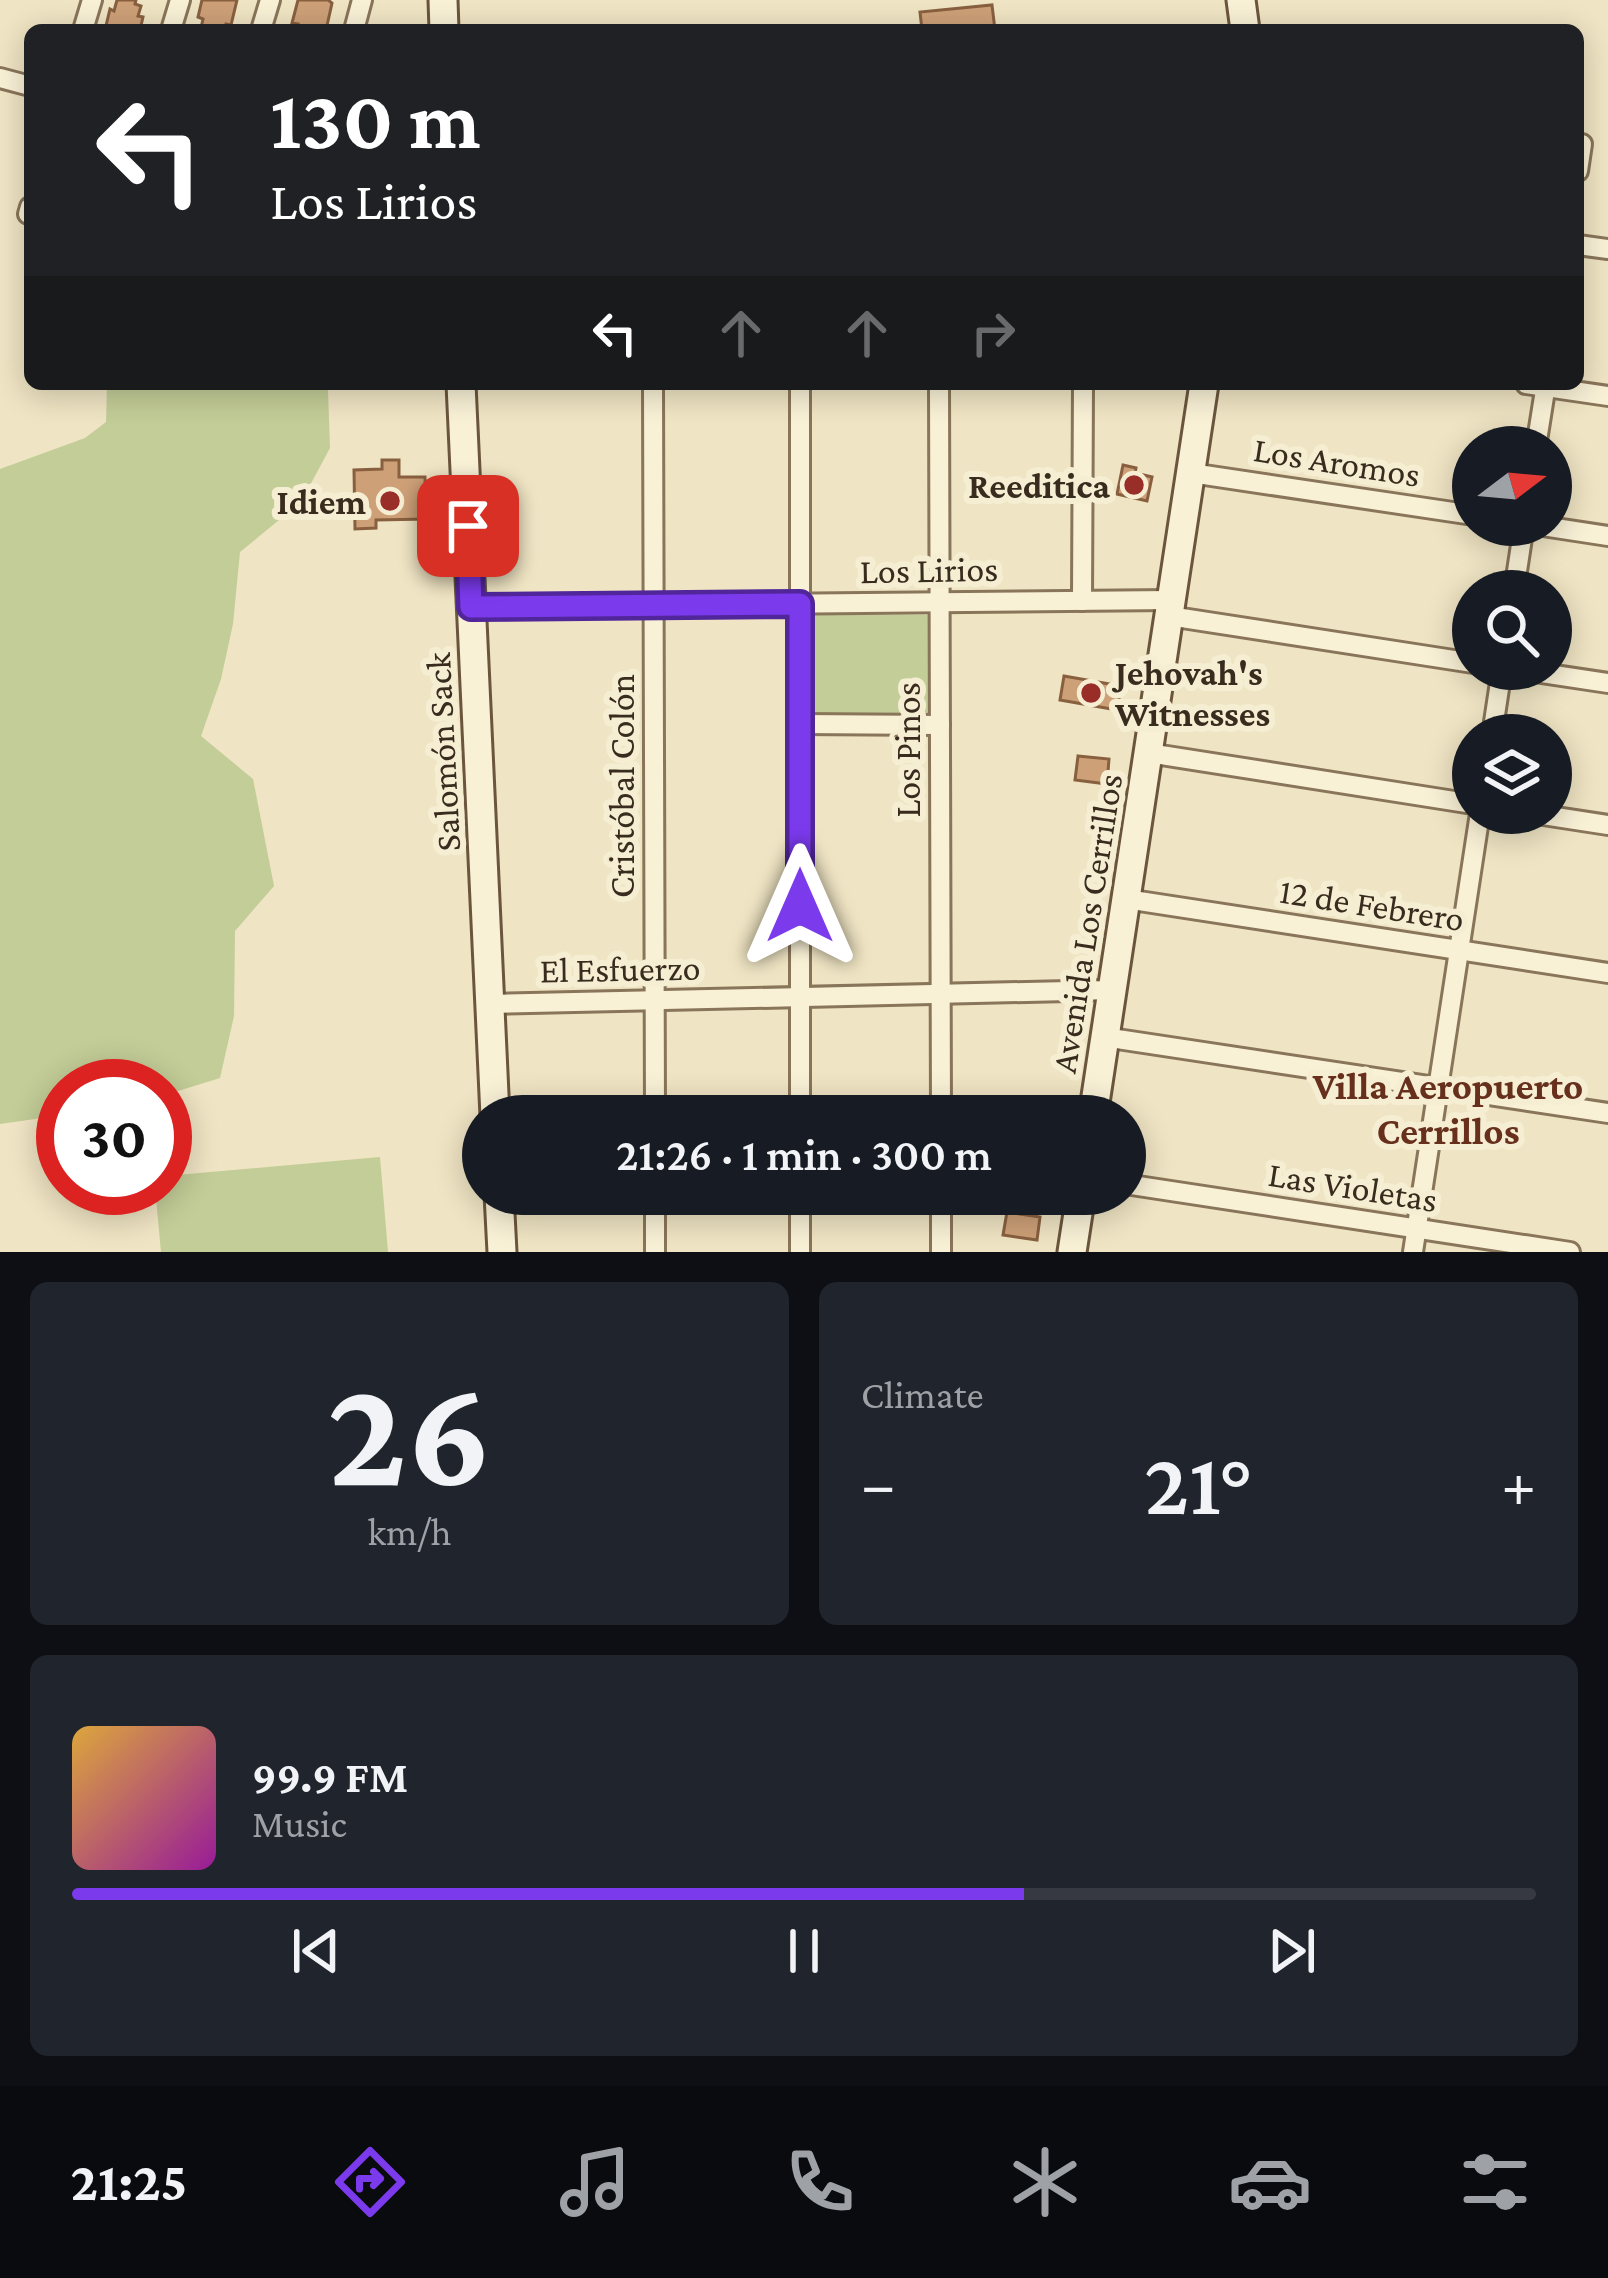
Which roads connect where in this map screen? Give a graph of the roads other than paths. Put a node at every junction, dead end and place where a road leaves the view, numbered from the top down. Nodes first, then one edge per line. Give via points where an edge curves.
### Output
1 (461, 390) edge
2 (653, 390) edge
3 (800, 390) edge
4 (939, 390) edge
5 (1083, 390) edge
6 (1203, 390) edge
7 (1539, 390) edge
8 (1570, 390) edge
9 (1608, 396) edge
10 (1537, 426) edge
11 (1190, 473) junction
12 (1452, 512) edge
13 (1572, 530) edge
14 (1608, 536) edge
15 (1082, 601) junction
16 (940, 602) junction
17 (800, 604) junction
18 (654, 605) junction
19 (471, 607) junction
20 (1170, 608) junction
21 (1452, 659) edge
22 (1572, 678) edge
23 (1608, 683) edge
24 (800, 724) junction
25 (940, 724) junction
26 (1148, 753) junction
27 (1452, 801) edge
28 (1572, 819) edge
29 (1608, 825) edge
30 (1477, 834) edge
31 (1126, 899) junction
32 (1459, 950) junction
33 (1608, 973) edge
34 (1112, 990) junction
35 (940, 994) junction
36 (800, 997) junction
37 (655, 1000) junction
38 (490, 1004) junction
39 (1105, 1037) junction
40 (1438, 1088) junction
41 (494, 1095) edge
42 (655, 1095) edge
43 (800, 1095) edge
44 (941, 1095) edge
45 (1096, 1095) edge
46 (1608, 1113) edge
47 (1146, 1187) edge
48 (500, 1215) edge
49 (655, 1215) edge
50 (800, 1215) edge
51 (941, 1215) edge
52 (1078, 1215) edge
53 (1417, 1229) junction
54 (502, 1252) edge
55 (656, 1252) edge
56 (800, 1252) edge
57 (941, 1252) edge
58 (1072, 1252) edge
59 (1413, 1252) edge
60 (1570, 1252) edge

1 - 19 street, Salomón Sack
2 - 18 street, Cristóbal Colón
3 - 17 street
4 - 16 street, Los Pinos
5 - 15 street
6 - 11 street, Avenida Los Cerrillos
7 - 10 street
8 - 9 street
11 - 12 street, Los Aromos
11 - 20 street, Avenida Los Cerrillos
13 - 14 street
15 - 16 street, Los Lirios
15 - 20 street, Los Lirios
16 - 17 street, Los Lirios
16 - 25 street, Los Pinos
17 - 18 street, Los Lirios
17 - 24 street
18 - 19 street, Los Lirios
18 - 37 street, Cristóbal Colón
19 - 38 street, Salomón Sack
20 - 21 street, Los Lirios
20 - 26 street, Avenida Los Cerrillos
22 - 23 street
24 - 25 street
24 - 36 street
25 - 35 street, Los Pinos
26 - 27 street
26 - 31 street, Avenida Los Cerrillos
28 - 29 street
30 - 32 street
31 - 32 street, 12 de Febrero
31 - 34 street, Avenida Los Cerrillos
32 - 33 street, 12 de Febrero
32 - 40 street
34 - 35 street, El Esfuerzo
34 - 39 street, Avenida Los Cerrillos
35 - 36 street, El Esfuerzo
35 - 44 street, Los Pinos
36 - 37 street, El Esfuerzo
36 - 43 street
37 - 38 street, El Esfuerzo
37 - 42 street, Cristóbal Colón
38 - 41 street, Salomón Sack
39 - 40 street
39 - 45 street, Avenida Los Cerrillos
40 - 46 street
40 - 53 street
47 - 53 street, Las Violetas
48 - 54 street
49 - 55 street
50 - 56 street
51 - 57 street
52 - 58 street
53 - 59 street
53 - 60 street, Las Violetas

